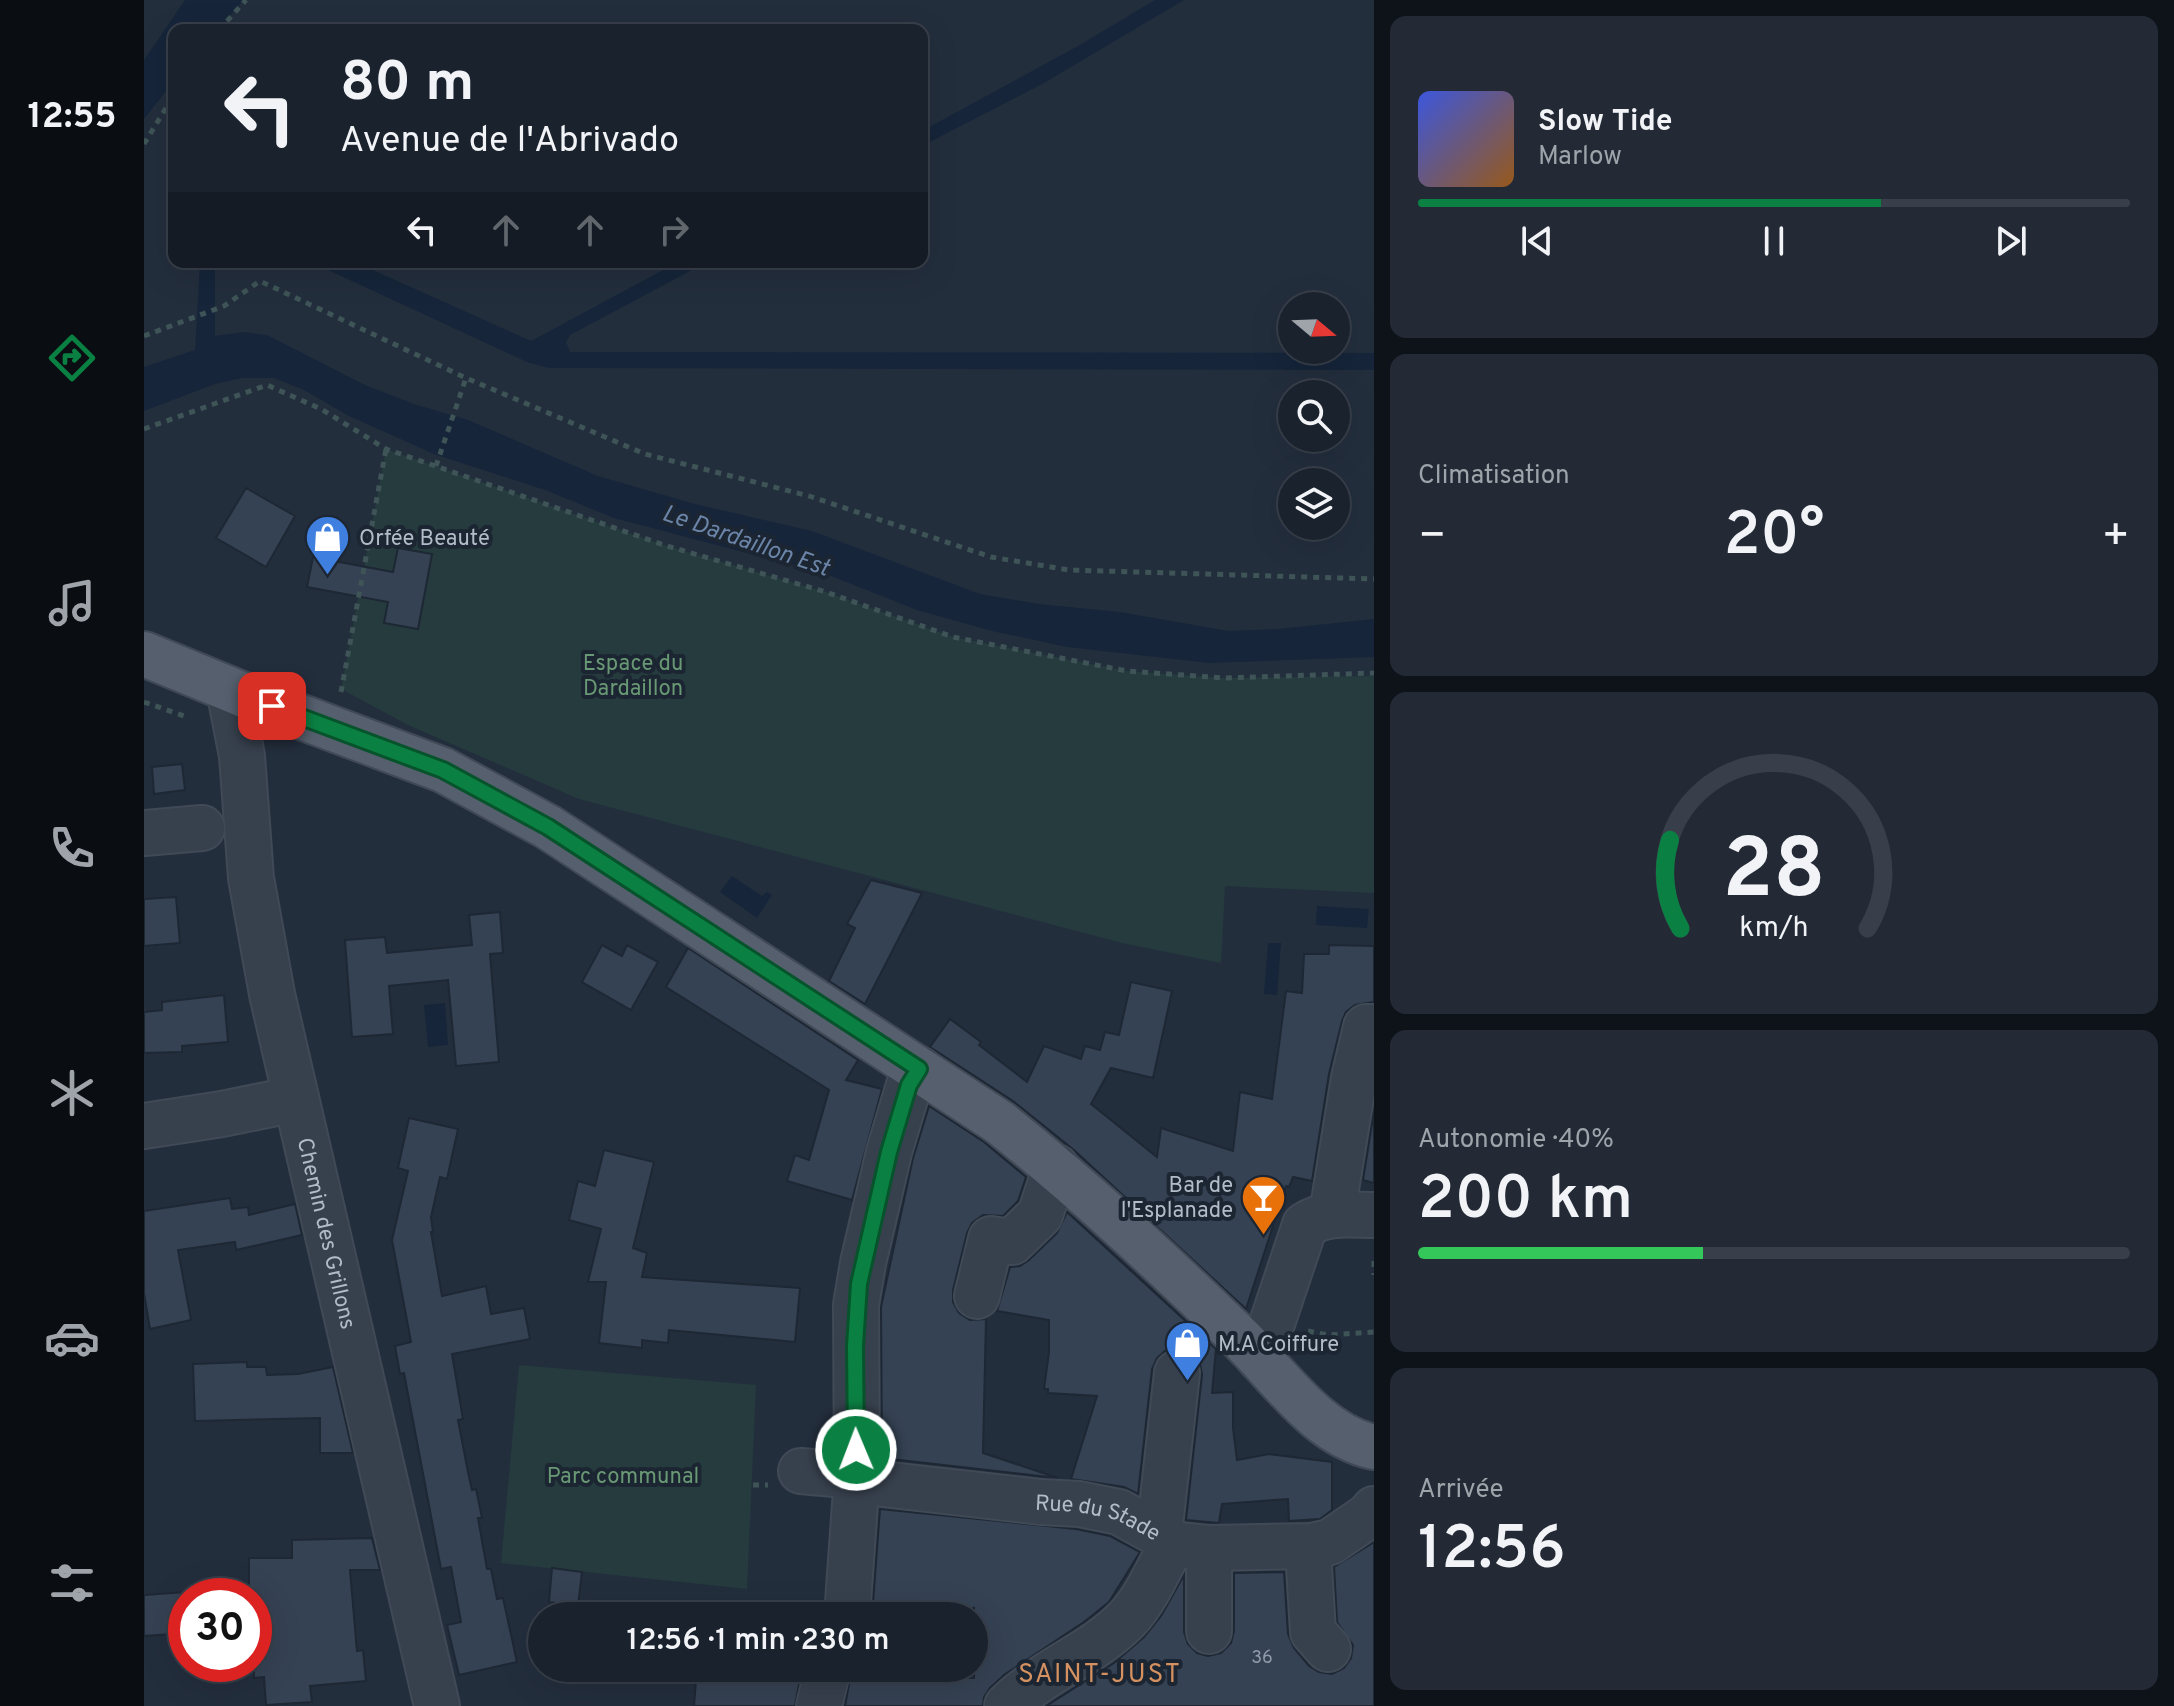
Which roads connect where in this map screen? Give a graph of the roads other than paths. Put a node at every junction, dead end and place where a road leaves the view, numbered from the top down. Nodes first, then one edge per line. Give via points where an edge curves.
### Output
1 (144, 654) edge
2 (229, 689) junction
3 (287, 712) junction
4 (242, 756) junction
5 (223, 826) junction
6 (144, 833) edge
7 (1374, 1027) edge
8 (919, 1069) junction
9 (296, 1099) junction
10 (144, 1126) edge
11 (1056, 1167) junction
12 (1353, 1215) edge
13 (977, 1296) dead end
14 (1257, 1339) junction
15 (1177, 1373) dead end
16 (1374, 1447) edge
17 (801, 1471) dead end
18 (857, 1476) junction
19 (1374, 1509) edge
20 (1180, 1542) junction
21 (1312, 1546) junction
22 (848, 1602) edge
23 (1209, 1631) dead end
24 (1328, 1649) dead end
25 (825, 1682) edge
26 (437, 1706) edge
27 (819, 1706) edge
28 (1007, 1706) edge

1 - 2 main road
2 - 3 main road
2 - 4 street, Chemin des Grillons
3 - 4 street
3 - 8 main road via 443,770 548,827
4 - 5 street, Chemin des Grillons
5 - 6 street
5 - 9 street, Chemin des Grillons via 251,878
7 - 12 street via 1366,1027 1354,1078
8 - 11 main road
8 - 18 street via 889,1152 856,1305
9 - 10 street
9 - 26 street, Chemin des Grillons
11 - 13 street via 1040,1215 1012,1242 991,1239
11 - 14 main road
12 - 14 street via 1317,1218 1305,1225
14 - 16 main road via 1320,1420 1337,1434
15 - 20 street
17 - 18 street, Rue du Stade
18 - 20 street, Rue du Stade via 882,1484 1119,1512
18 - 22 street
19 - 21 street, Rue du Stade via 1330,1542
20 - 21 street, Rue du Stade
20 - 23 street
20 - 28 street via 1130,1616
21 - 24 street via 1313,1632
25 - 27 street

